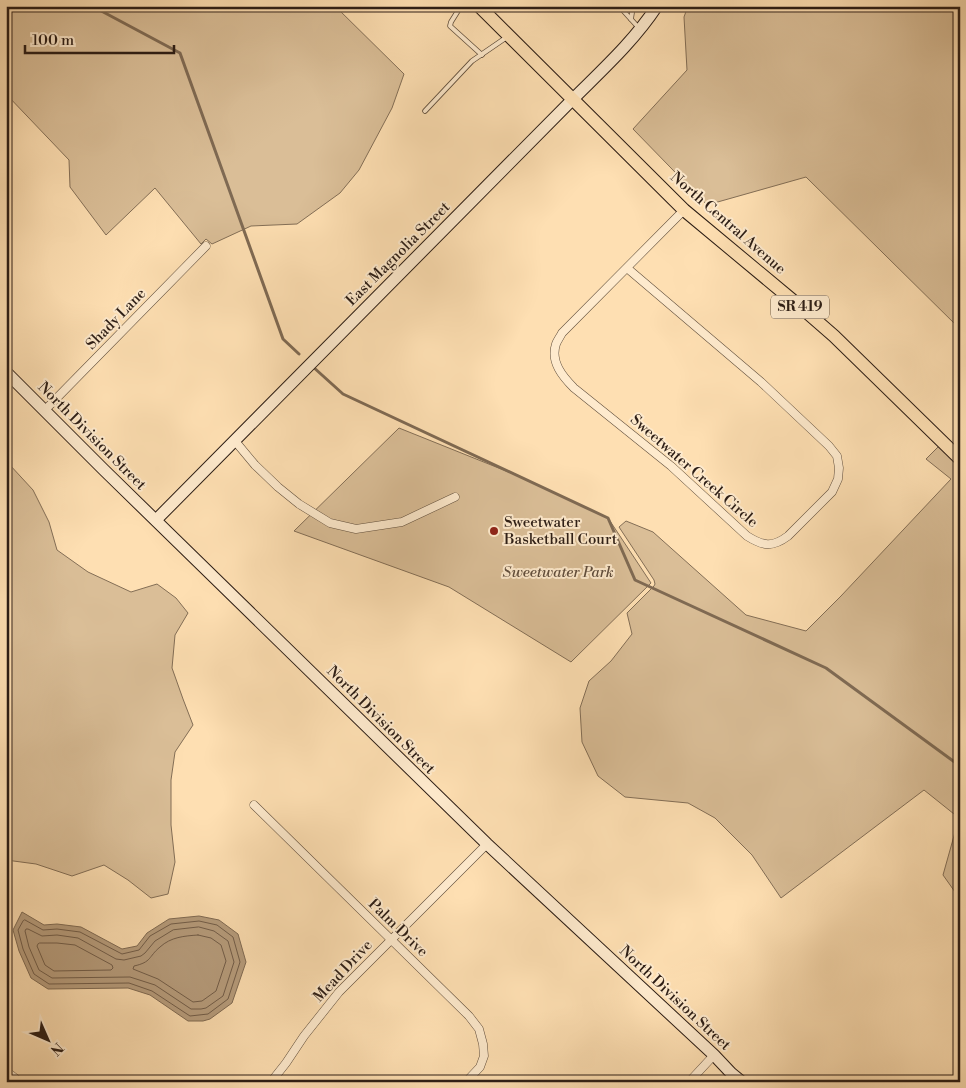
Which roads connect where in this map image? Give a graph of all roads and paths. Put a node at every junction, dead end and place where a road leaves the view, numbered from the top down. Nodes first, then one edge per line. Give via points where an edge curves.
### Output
1 (461, 6) edge
2 (480, 6) edge
3 (619, 6) edge
4 (633, 6) edge
5 (657, 6) edge
6 (631, 19) junction
7 (640, 29) junction
8 (509, 35) junction
9 (482, 55) junction
10 (574, 99) junction
11 (425, 111) dead end
12 (684, 210) junction
13 (206, 246) dead end
14 (627, 268) junction
15 (6, 372) edge
16 (45, 410) junction
17 (235, 441) junction
18 (960, 459) edge
19 (455, 497) dead end
20 (156, 520) junction
21 (254, 805) dead end
22 (487, 844) junction
23 (391, 940) junction
24 (714, 1055) junction
25 (6, 1071) edge
26 (20, 1082) edge
27 (271, 1082) edge
28 (466, 1082) edge
29 (689, 1082) edge
30 (742, 1082) edge

1 - 9 lane via 450,26
2 - 8 main road, North Central Avenue / SR 419
3 - 6 lane
4 - 6 lane
5 - 7 street, East Magnolia Street
6 - 7 lane
7 - 10 street, East Magnolia Street
8 - 9 lane
8 - 10 main road, North Central Avenue / SR 419
9 - 11 lane via 472,60
10 - 12 main road, North Central Avenue / SR 419
10 - 17 street, East Magnolia Street
12 - 14 street, Sweetwater Creek Circle
12 - 18 main road, North Central Avenue / SR 419 via 834,336
13 - 16 street, Shady Lane
14 - 14 street, Sweetwater Creek Circle via 562,333 554,356 557,367 574,388 671,466 747,536 768,544 780,542 832,492 838,479 837,456 761,382
15 - 16 street, North Division Street
16 - 20 street, North Division Street
17 - 19 street via 278,486 330,523 356,529 402,522
17 - 20 street, East Magnolia Street
20 - 22 street, North Division Street
21 - 23 street, Palm Drive
22 - 23 street, Mead Drive
22 - 24 street, North Division Street
23 - 27 street, Mead Drive via 339,992
23 - 28 street, Palm Drive via 479,1029 484,1056 480,1068
24 - 29 street
24 - 30 street, North Division Street
25 - 26 street

